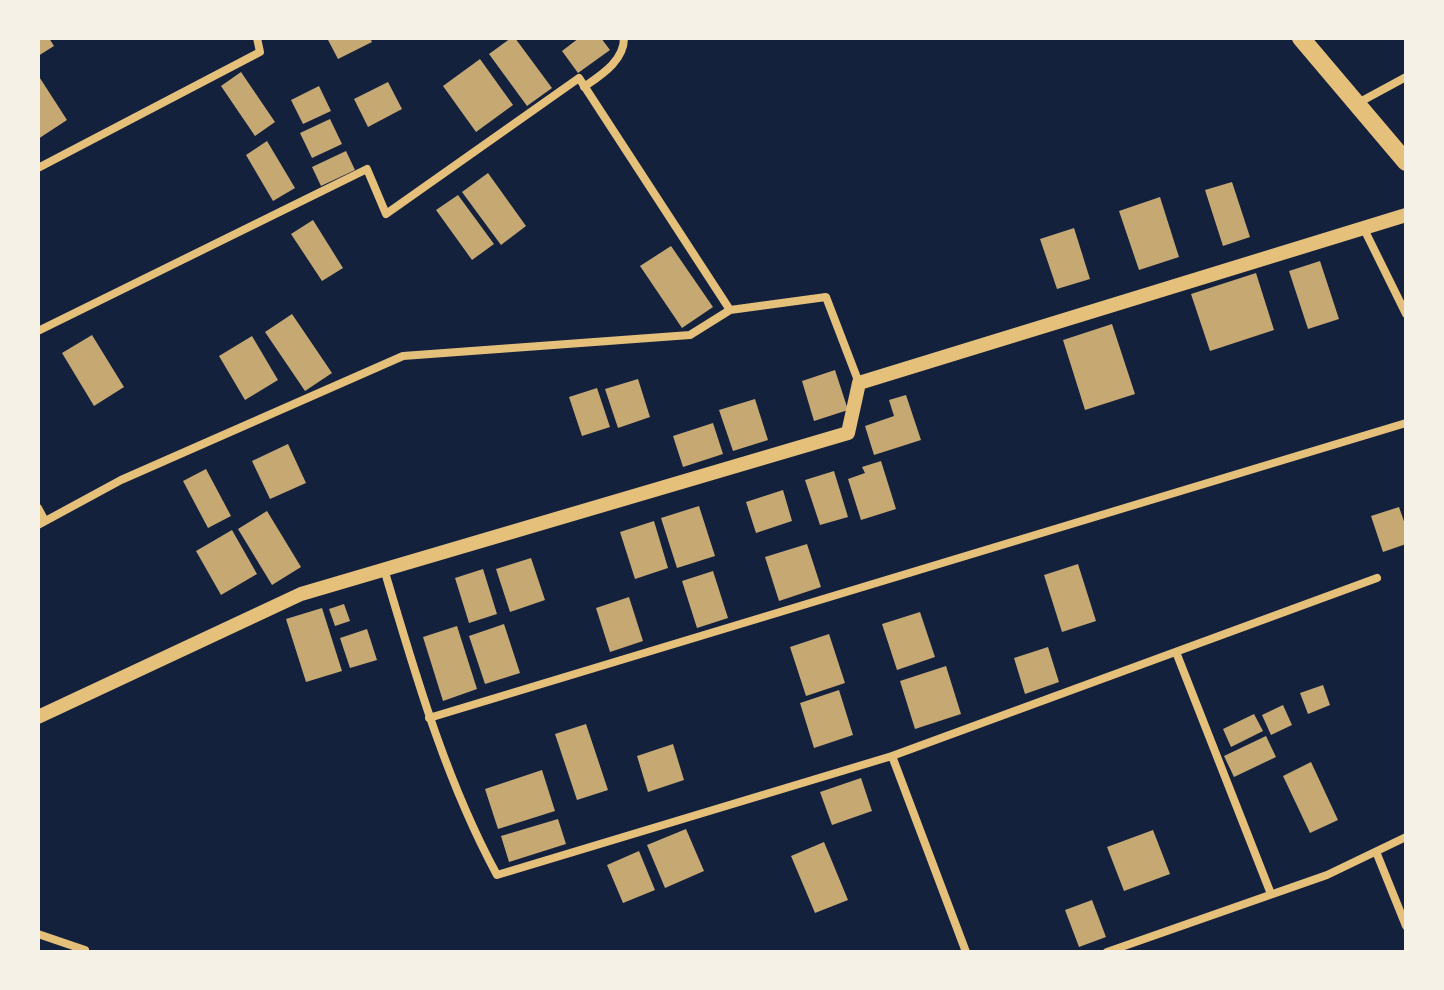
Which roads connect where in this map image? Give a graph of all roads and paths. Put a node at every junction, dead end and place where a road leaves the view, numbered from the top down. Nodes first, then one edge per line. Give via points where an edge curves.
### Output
1 (257, 38) edge
2 (624, 38) edge
3 (1301, 38) edge
4 (1406, 77) edge
5 (584, 87) junction
6 (1358, 103) junction
7 (1406, 162) edge
8 (38, 168) edge
9 (1406, 215) edge
10 (1364, 229) junction
11 (730, 310) junction
12 (1406, 314) edge
13 (38, 331) edge
14 (859, 383) junction
15 (1406, 423) edge
16 (38, 508) edge
17 (42, 523) edge
18 (384, 569) junction
19 (1377, 578) dead end
20 (1176, 652) junction
21 (38, 717) edge
22 (429, 718) junction
23 (892, 756) junction
24 (1406, 837) edge
25 (1377, 854) junction
26 (1271, 894) junction
27 (1406, 926) edge
28 (38, 934) edge
29 (85, 950) dead end
30 (966, 952) edge
31 (1107, 952) edge

1 - 8 street via 260,52
2 - 5 street via 609,70
3 - 6 main road
4 - 6 street
5 - 11 street
5 - 13 street via 579,78 386,214 367,169
6 - 7 main road
9 - 10 street
10 - 12 street
10 - 14 street
11 - 14 street via 826,297
11 - 17 street via 690,335 403,356 121,480
14 - 18 street via 848,433
15 - 22 street
16 - 17 street
18 - 21 street via 301,594
18 - 22 street
19 - 20 street
20 - 23 street
20 - 26 street
22 - 23 street via 497,875
23 - 30 street
24 - 25 street
25 - 26 street
25 - 27 street
26 - 31 street
28 - 29 street

